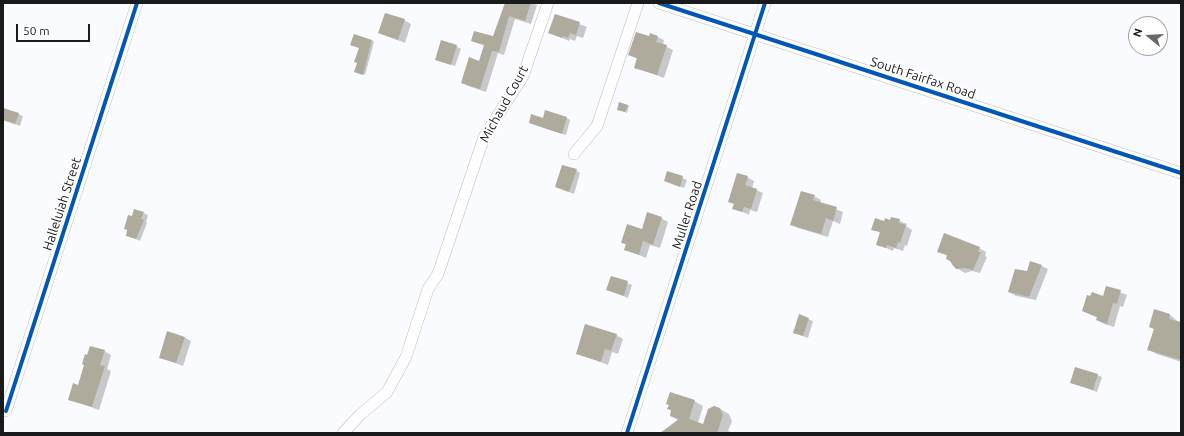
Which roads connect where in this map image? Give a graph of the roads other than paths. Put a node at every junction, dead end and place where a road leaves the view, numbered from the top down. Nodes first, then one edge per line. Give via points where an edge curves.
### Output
1 (137, 3) edge
2 (548, 3) edge
3 (638, 3) edge
4 (659, 3) edge
5 (765, 3) edge
6 (756, 34) junction
7 (574, 154) dead end
8 (1181, 173) edge
9 (6, 411) dead end
10 (343, 433) edge
11 (627, 433) edge

1 - 9 street, Halleluiah Street
2 - 10 street, Michaud Court via 523,76 484,138 438,274 428,288 406,358 388,392
3 - 7 street via 597,126
4 - 6 street, South Fairfax Road
5 - 6 street, Muller Road
6 - 8 street, South Fairfax Road
6 - 11 street, Muller Road

